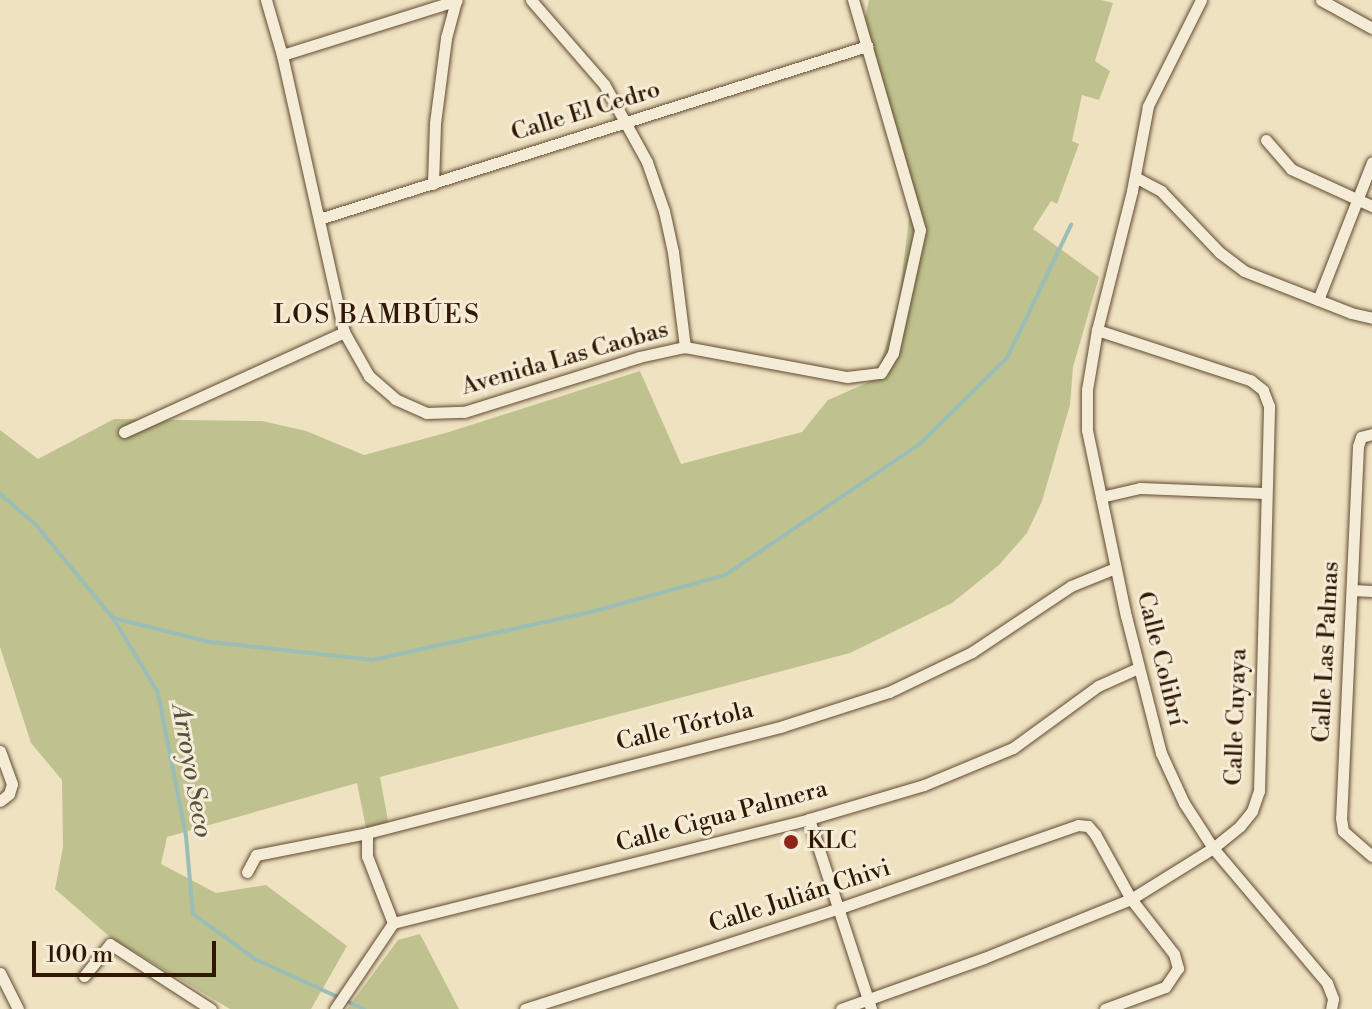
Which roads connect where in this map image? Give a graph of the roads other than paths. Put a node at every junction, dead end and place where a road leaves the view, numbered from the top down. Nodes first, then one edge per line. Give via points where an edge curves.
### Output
1 (266, 0) edge
2 (457, 0) edge
3 (531, 0) edge
4 (853, 0) edge
5 (1201, 0) edge
6 (1321, 0) edge
7 (1372, 28) edge
8 (867, 46) junction
9 (282, 55) junction
10 (627, 123) junction
11 (1266, 140) dead end
12 (1372, 162) edge
13 (1135, 177) junction
14 (433, 184) junction
15 (1357, 201) junction
16 (1372, 206) edge
17 (319, 219) junction
18 (1318, 300) junction
19 (1372, 318) edge
20 (1097, 330) junction
21 (344, 332) junction
22 (685, 347) junction
23 (124, 432) dead end
24 (1366, 436) edge
25 (1265, 493) junction
26 (1101, 497) junction
27 (1115, 568) junction
28 (1352, 590) junction
29 (1372, 591) edge
30 (1138, 668) junction
31 (0, 751) edge
32 (0, 801) edge
33 (809, 819) junction
34 (367, 833) junction
35 (1213, 848) junction
36 (1372, 856) edge
37 (247, 872) dead end
38 (1131, 899) junction
39 (837, 909) junction
40 (393, 923) junction
41 (0, 973) edge
42 (84, 976) dead end
43 (869, 1004) edge
44 (18, 1009) edge
45 (211, 1009) edge
46 (335, 1009) edge
47 (525, 1009) edge
48 (841, 1009) edge
49 (1105, 1009) edge
50 (1331, 1009) edge

1 - 9 street, Avenida Las Caobas
2 - 9 street
2 - 14 street via 446,38
3 - 10 street via 604,84
4 - 8 street, Avenida Las Caobas
5 - 13 street, Calle Colibrí via 1148,106
6 - 7 street
8 - 10 street, Calle El Cedro
8 - 22 street, Avenida Las Caobas via 920,230 885,369 875,376 847,377
9 - 17 street, Avenida Las Caobas
10 - 14 street, Calle El Cedro
10 - 22 street via 664,211
11 - 15 street via 1291,169
12 - 15 street
13 - 18 street via 1161,191 1237,266
13 - 20 street, Calle Colibrí
14 - 17 street, Calle El Cedro
15 - 16 street
15 - 18 street
17 - 21 street, Avenida Las Caobas
18 - 19 street
20 - 25 street, Calle Cuyaya via 1250,380 1263,390 1269,406
20 - 26 street, Calle Colibrí via 1087,430
21 - 22 street, Avenida Las Caobas via 369,376 395,399 426,413 464,412
21 - 23 street
24 - 28 street, Calle Las Palmas
25 - 26 street via 1140,488
25 - 35 street, Calle Cuyaya via 1259,791 1240,826
26 - 27 street, Calle Colibrí
27 - 30 street, Calle Colibrí
27 - 34 street, Calle Tórtola via 1071,586 972,652 889,692 783,726
28 - 29 street
28 - 36 street, Calle Las Palmas via 1341,818 1343,831
30 - 33 street, Calle Cigua Palmera via 1098,686 1013,748 924,785
30 - 35 street, Calle Colibrí via 1161,753
31 - 32 street via 12,784
33 - 39 street
33 - 40 street, Calle Cigua Palmera
34 - 37 street, Calle Tórtola via 256,855
34 - 40 street via 367,856
35 - 38 street, Calle Cuyaya
35 - 50 street, Calle Colibrí via 1327,983
38 - 39 street, Calle Julián Chivi via 1088,826 1078,825
38 - 43 street, Calle Cuyaya
38 - 49 street via 1168,945 1178,968 1165,987
39 - 43 street
39 - 47 street, Calle Julián Chivi
40 - 46 street
41 - 44 street
42 - 45 street via 110,944
43 - 48 street, Calle Cuyaya

